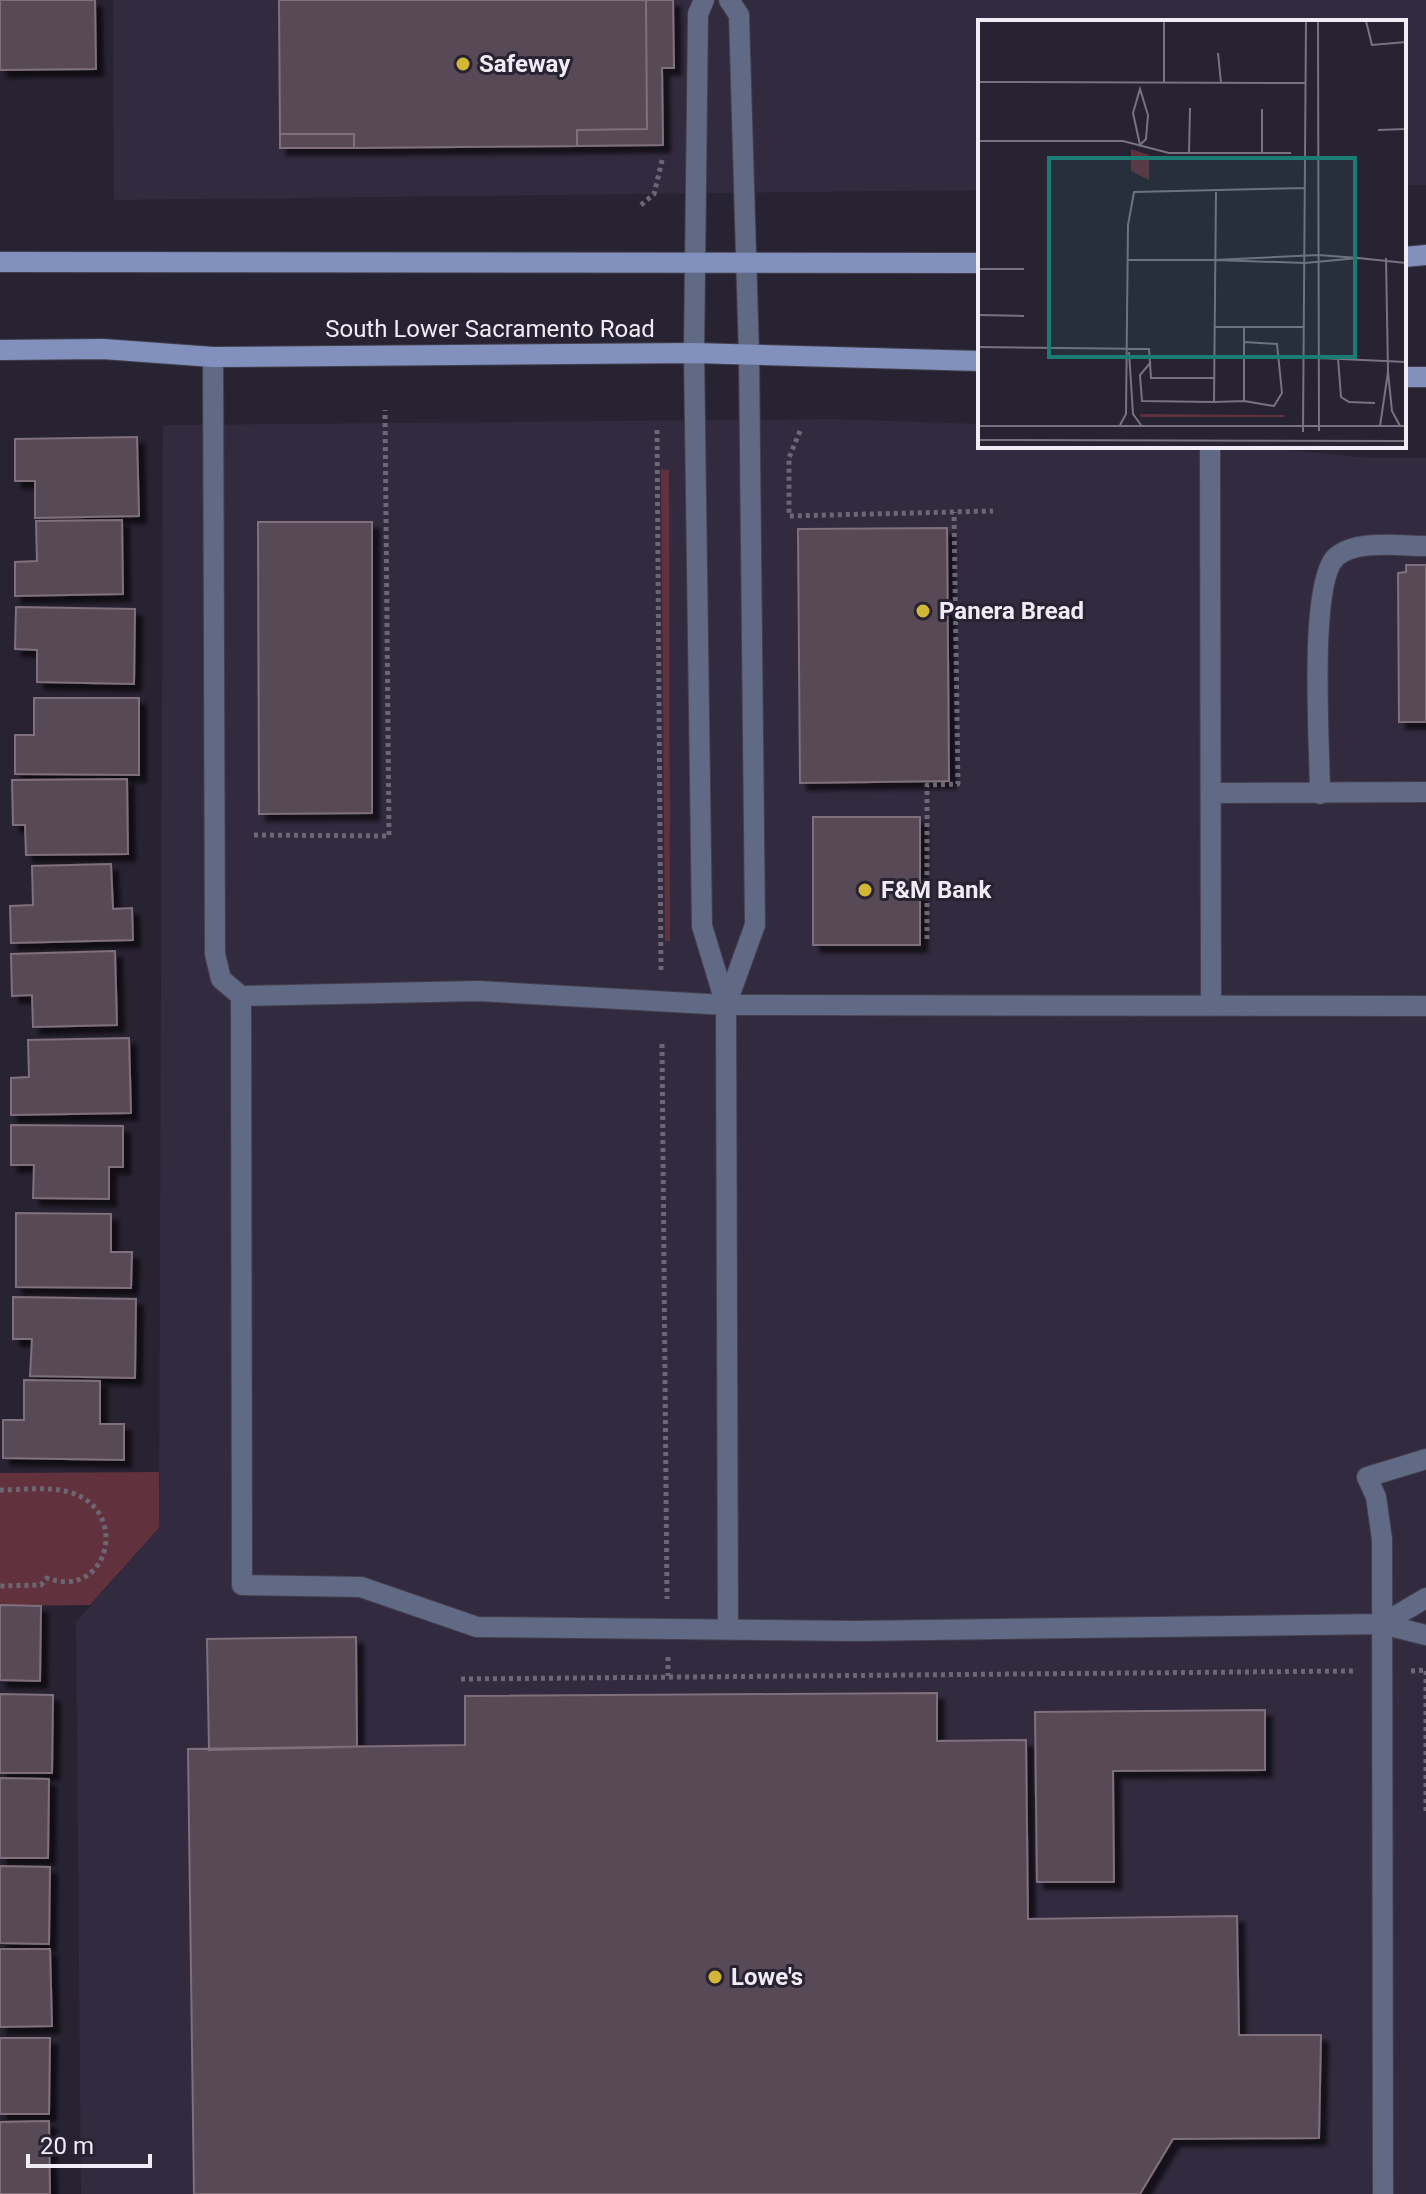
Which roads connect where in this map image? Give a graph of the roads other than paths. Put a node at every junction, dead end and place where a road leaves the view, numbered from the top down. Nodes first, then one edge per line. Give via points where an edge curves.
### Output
1 (704, 0) edge
2 (729, 0) edge
3 (1426, 255) edge
4 (1406, 257) edge
5 (0, 262) edge
6 (695, 263) junction
7 (978, 263) edge
8 (745, 264) junction
9 (0, 350) edge
10 (694, 353) junction
11 (749, 356) junction
12 (213, 357) junction
13 (978, 361) edge
14 (1210, 448) edge
15 (1426, 546) edge
16 (1426, 792) edge
17 (1211, 793) junction
18 (1320, 794) junction
19 (241, 996) junction
20 (726, 1005) junction
21 (1211, 1005) junction
22 (1426, 1006) edge
23 (1426, 1459) edge
24 (1426, 1598) edge
25 (1382, 1624) junction
26 (728, 1630) junction
27 (1426, 1635) edge
28 (1383, 2194) edge

1 - 6 lane via 698,14
2 - 8 lane via 739,15
3 - 4 main road
5 - 6 main road
6 - 8 main road
6 - 10 lane
7 - 8 main road
8 - 11 lane
9 - 12 main road, South Lower Sacramento Road via 103,349
10 - 11 main road, South Lower Sacramento Road
10 - 12 main road, South Lower Sacramento Road
10 - 20 lane via 702,926
11 - 13 main road, South Lower Sacramento Road
11 - 20 lane via 755,925
12 - 19 lane via 215,954 221,979
14 - 17 lane
15 - 18 lane via 1357,548 1334,559 1327,571 1319,602
16 - 18 lane
17 - 18 lane
17 - 21 lane
19 - 20 lane via 478,991
19 - 26 lane via 242,1585 361,1587 477,1627
20 - 21 lane
20 - 26 lane
21 - 22 lane
23 - 25 lane via 1367,1477 1381,1518
24 - 25 lane
25 - 26 lane
25 - 27 lane
25 - 28 lane

